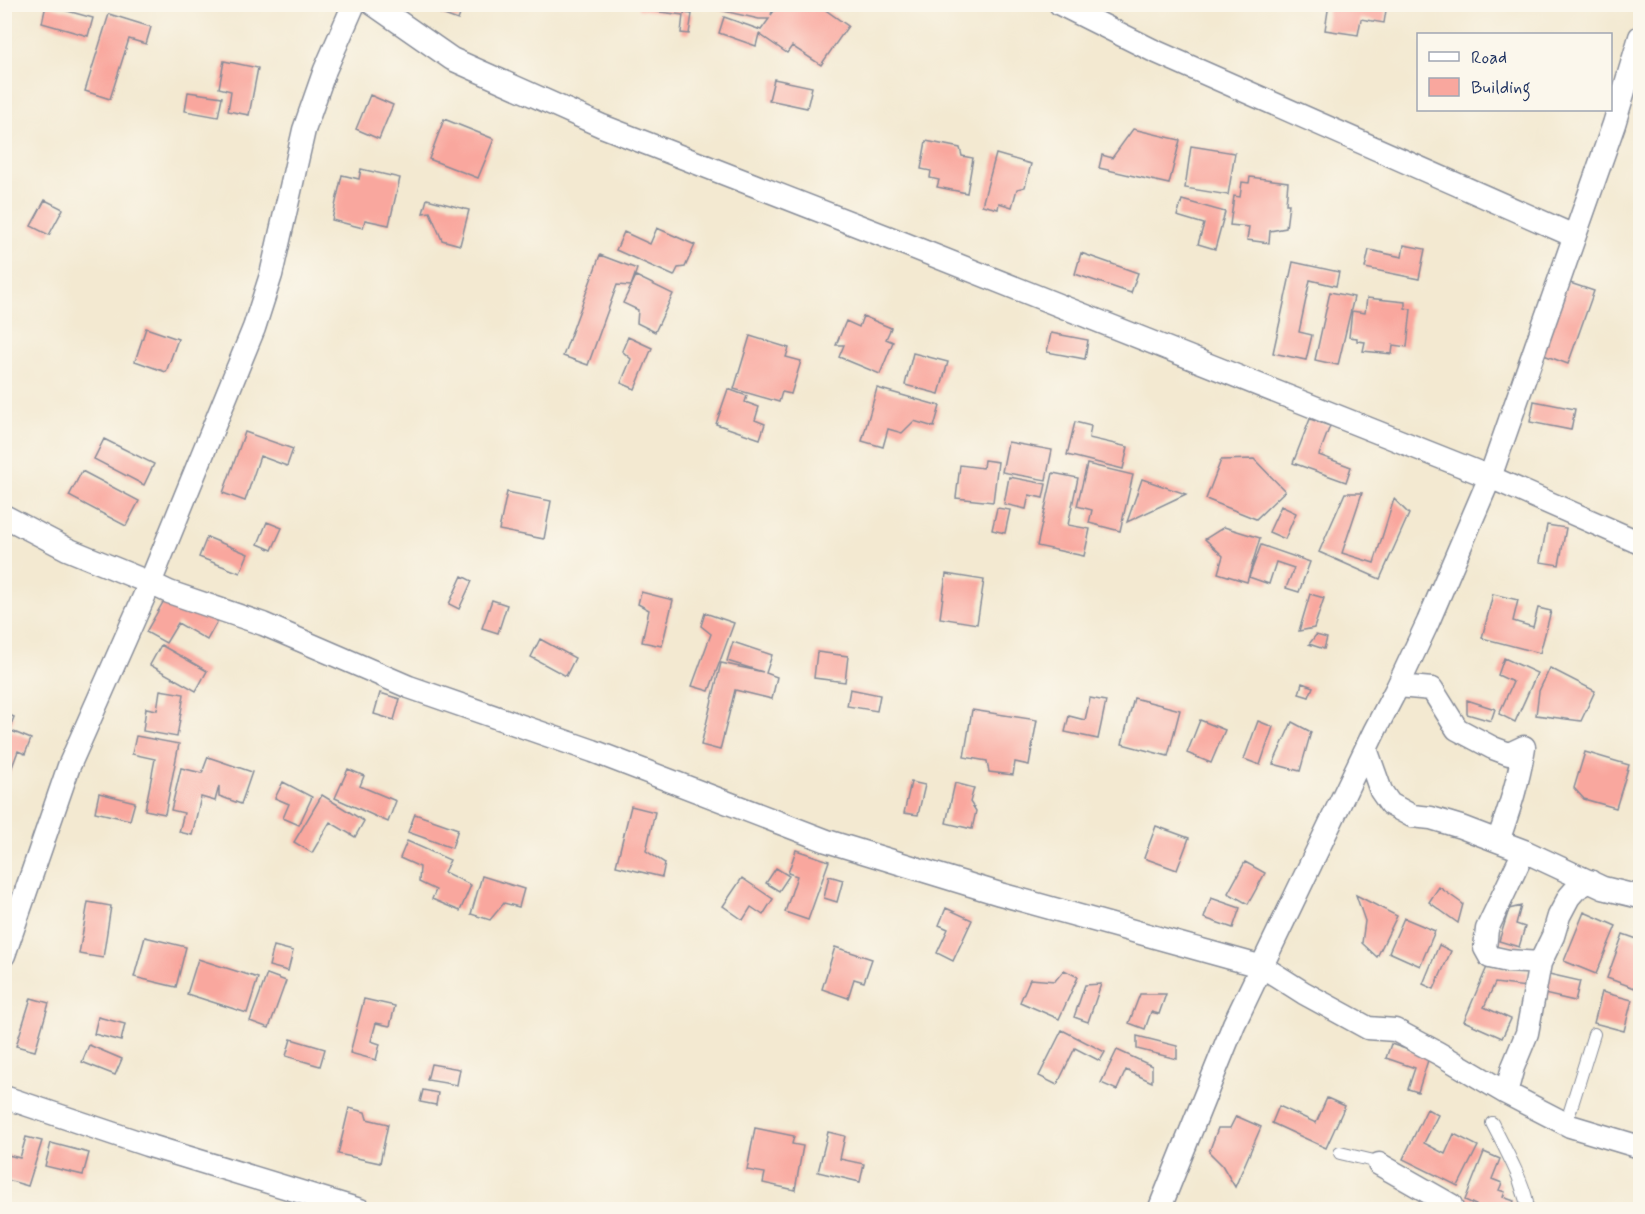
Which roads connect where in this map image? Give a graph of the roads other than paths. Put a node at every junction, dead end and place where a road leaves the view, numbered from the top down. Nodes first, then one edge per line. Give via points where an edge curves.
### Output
1 (354, 4) edge
2 (373, 4) edge
3 (1060, 4) edge
4 (1641, 37) edge
5 (1575, 236) junction
6 (1490, 477) junction
7 (4, 516) edge
8 (1641, 543) edge
9 (150, 583) junction
10 (1398, 686) junction
11 (1366, 749) junction
12 (1498, 841) junction
13 (1524, 851) junction
14 (1590, 881) junction
15 (1641, 897) edge
16 (4, 955) edge
17 (1540, 963) junction
18 (1263, 967) junction
19 (1594, 1034) dead end
20 (1506, 1094) junction
21 (4, 1098) edge
22 (1492, 1123) dead end
23 (1566, 1124) junction
24 (1641, 1147) edge
25 (1340, 1153) dead end
26 (1379, 1164) joint
27 (1519, 1179) dead end
28 (1451, 1205) dead end
29 (360, 1209) edge
30 (1160, 1209) edge

1 - 9 street via 304,130 272,275 254,328
2 - 6 street via 452,59 602,126
3 - 5 street via 1152,50
4 - 5 street
5 - 6 street
6 - 8 street
6 - 10 street
7 - 9 street via 67,549
9 - 16 street via 69,766
9 - 18 street via 263,624 410,687 592,751 827,842
10 - 11 street
10 - 12 street via 1432,689 1457,729 1493,748 1509,754 1524,747 1521,771
11 - 12 street via 1381,791 1390,804 1412,816 1461,826
11 - 18 street
12 - 13 street
13 - 14 street
13 - 17 street via 1487,929 1485,948 1490,957
14 - 15 street
14 - 17 street via 1569,897
17 - 20 street via 1527,1033
18 - 20 street via 1368,1028 1395,1030
18 - 30 street via 1234,1024
19 - 23 lane
20 - 23 street
21 - 29 street
22 - 27 lane
23 - 24 street
25 - 26 lane
26 - 28 street

